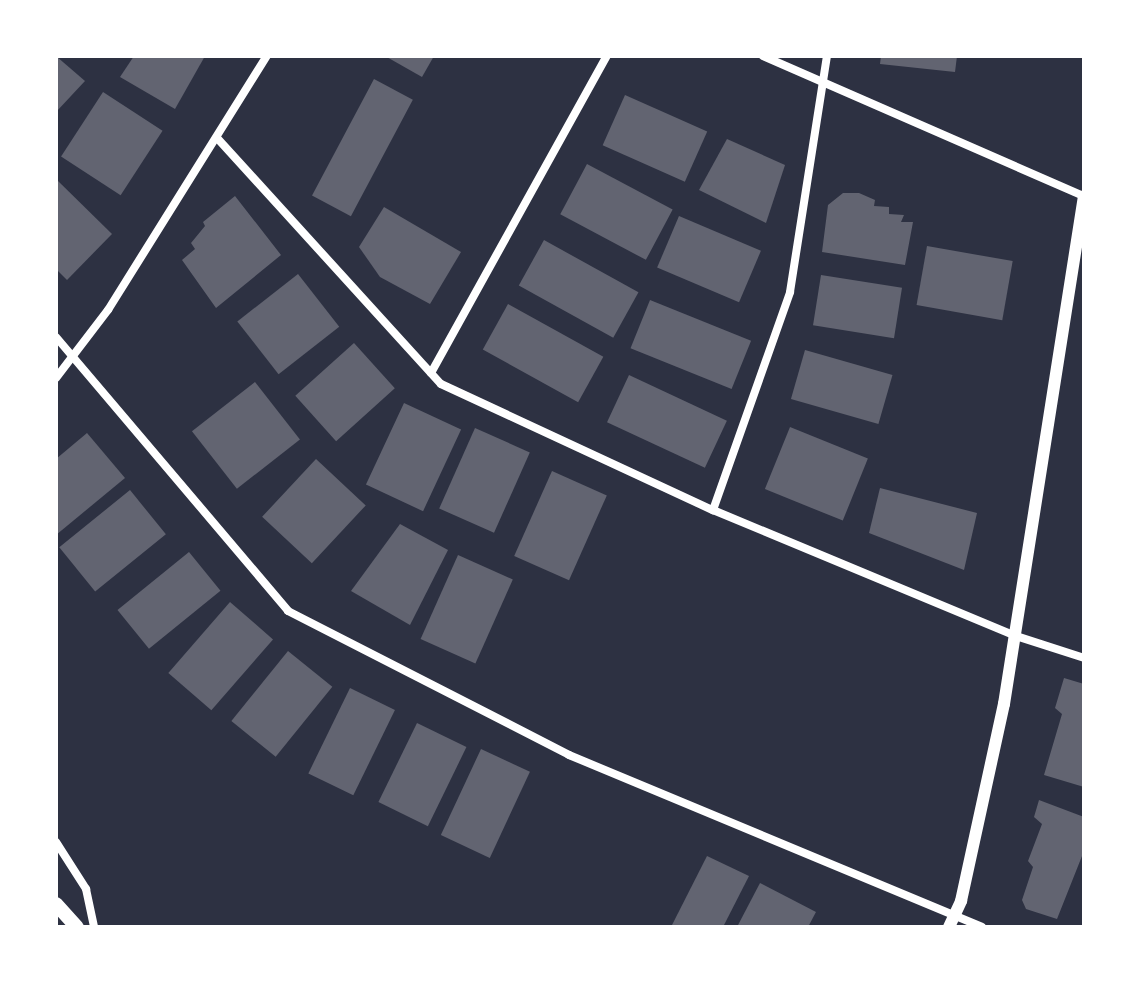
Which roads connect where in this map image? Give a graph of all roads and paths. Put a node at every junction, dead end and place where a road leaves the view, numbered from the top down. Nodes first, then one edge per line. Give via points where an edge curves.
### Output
1 (267, 56) edge
2 (607, 56) edge
3 (763, 56) edge
4 (827, 56) edge
5 (821, 80) junction
6 (218, 139) junction
7 (1084, 196) edge
8 (56, 337) edge
9 (74, 358) junction
10 (431, 373) junction
11 (56, 378) edge
12 (713, 510) junction
13 (1013, 635) junction
14 (1084, 658) edge
15 (56, 842) edge
16 (56, 904) edge
17 (952, 921) edge
18 (77, 927) edge
19 (94, 927) edge
20 (982, 927) edge

1 - 6 street
2 - 10 street
3 - 5 street
4 - 5 street
5 - 7 street
5 - 12 street via 790,292
6 - 9 street
6 - 10 street
7 - 13 street
8 - 9 street
9 - 11 street
9 - 17 street via 288,611 569,755
10 - 12 street via 441,384
12 - 13 street
13 - 14 street
13 - 17 street via 1004,704
15 - 19 street via 86,889
16 - 18 main road
17 - 20 street

